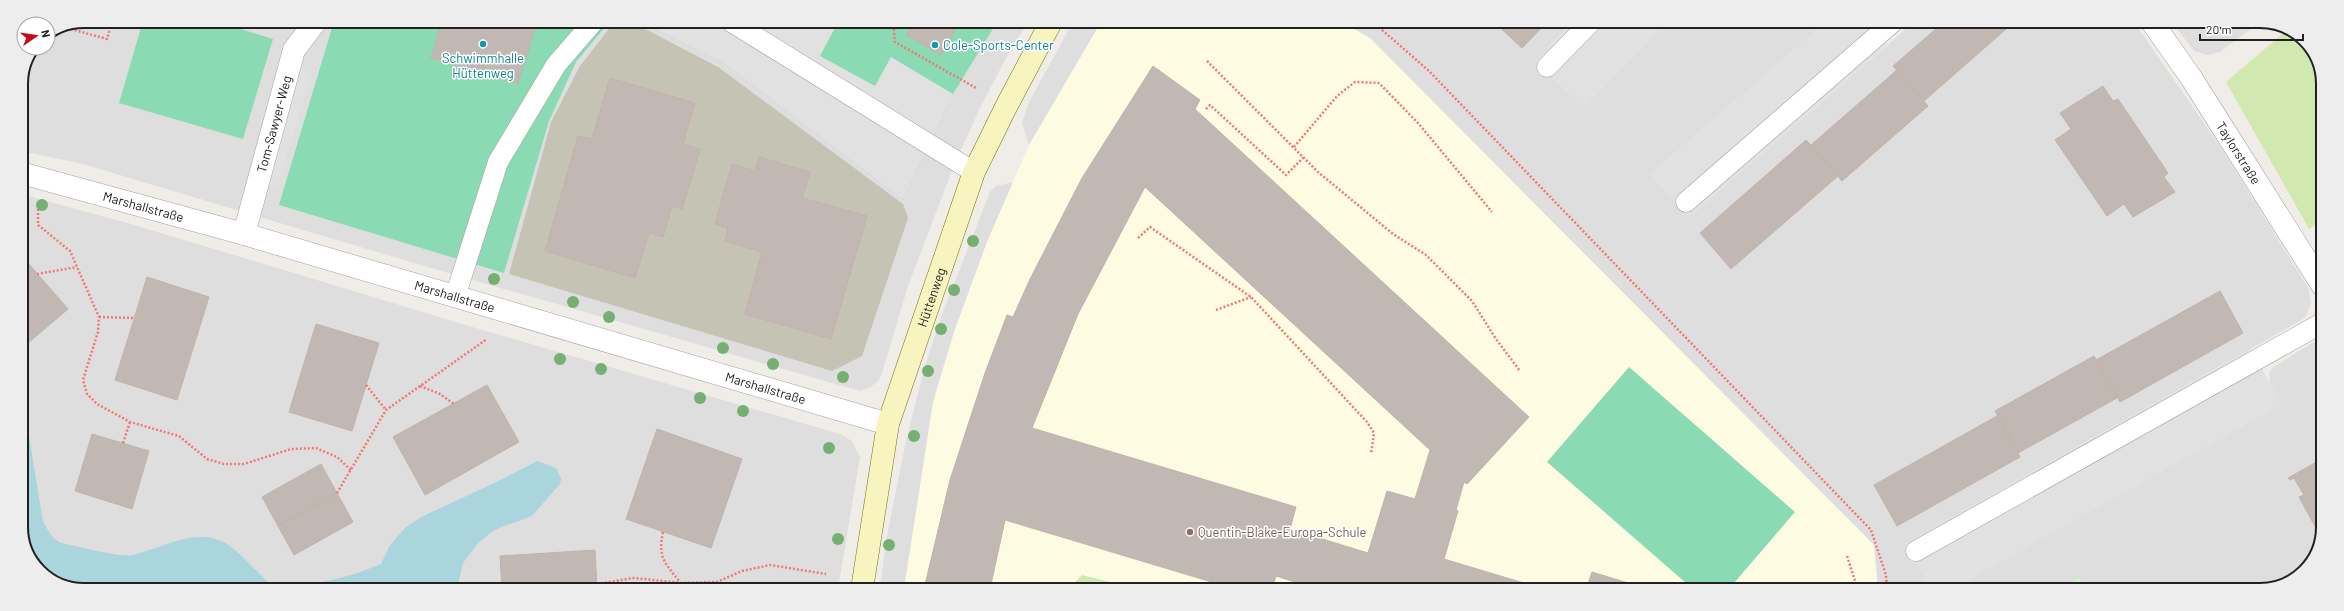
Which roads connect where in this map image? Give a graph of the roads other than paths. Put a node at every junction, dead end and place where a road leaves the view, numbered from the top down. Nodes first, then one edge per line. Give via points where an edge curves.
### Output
1 (311, 28) edge
2 (588, 28) edge
3 (741, 28) edge
4 (1048, 28) edge
5 (1584, 28) edge
6 (1886, 28) edge
7 (2156, 28) edge
8 (1547, 67) dead end
9 (974, 172) junction
10 (28, 175) edge
11 (1686, 202) dead end
12 (244, 234) junction
13 (2316, 275) edge
14 (455, 297) junction
15 (2316, 325) edge
16 (888, 424) junction
17 (1916, 551) dead end
18 (863, 583) edge

1 - 12 street, Tom-Sawyer-Weg via 294,50
2 - 14 lane via 556,65 498,162
3 - 9 lane
4 - 9 main road, Hüttenweg
5 - 8 lane
6 - 11 lane
7 - 13 street, Taylorstraße via 2192,79
9 - 16 main road, Hüttenweg
10 - 12 street, Marshallstraße
12 - 14 street, Marshallstraße
14 - 16 street, Marshallstraße
15 - 17 lane
16 - 18 main road, Hüttenweg

